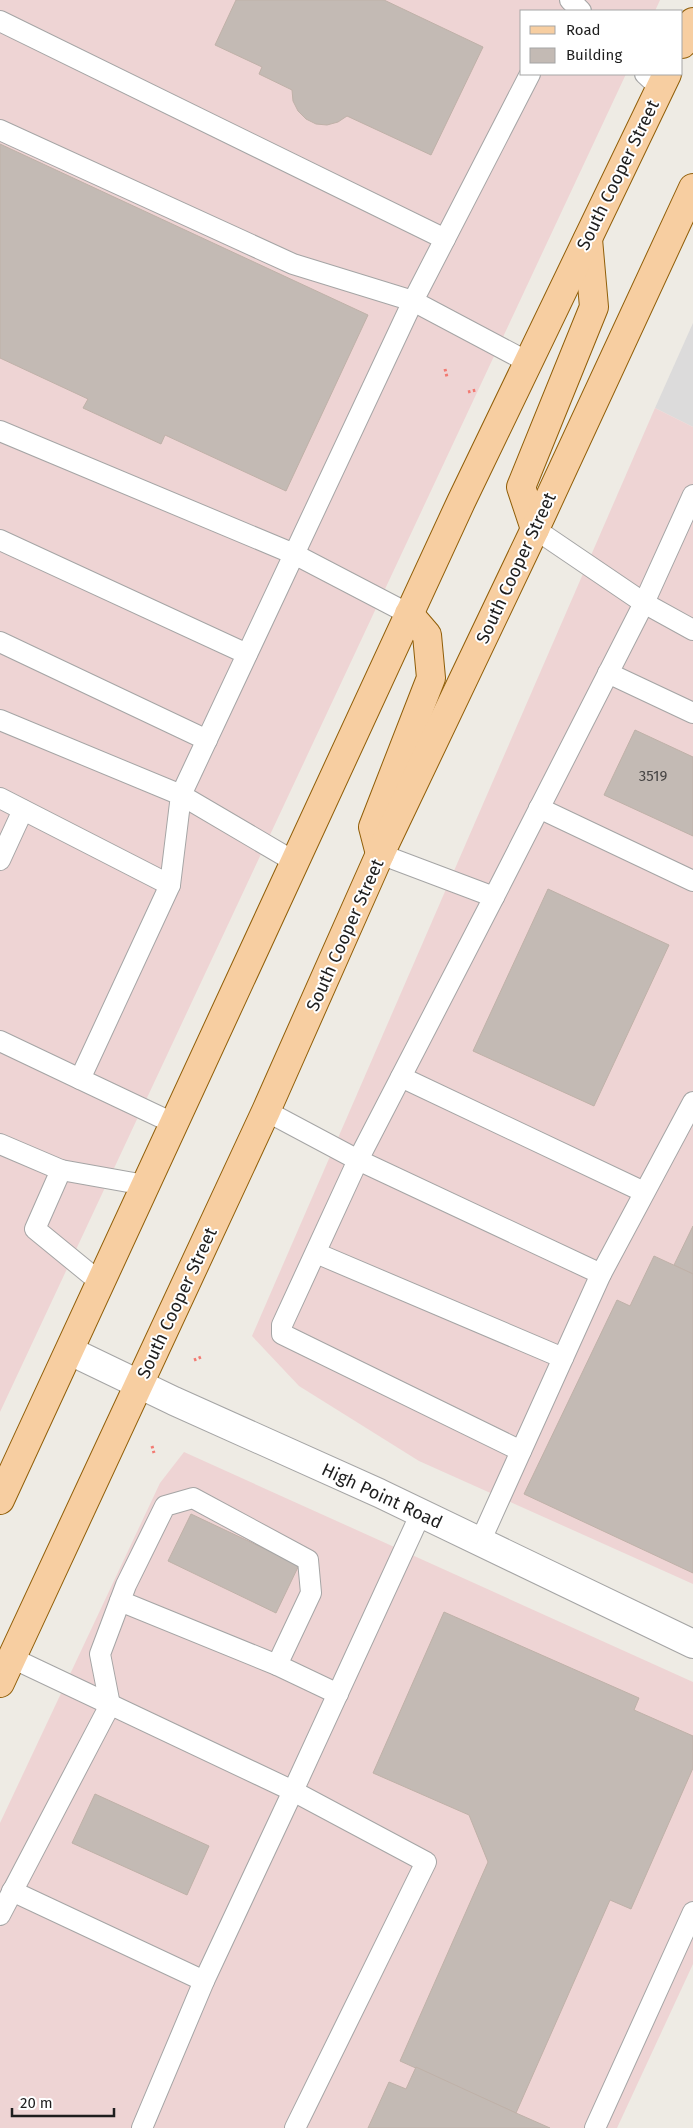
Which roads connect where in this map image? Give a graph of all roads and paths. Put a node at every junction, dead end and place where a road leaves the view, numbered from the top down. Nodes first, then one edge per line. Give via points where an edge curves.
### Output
1 (569, 0) edge
2 (580, 10) edge
3 (0, 21) edge
4 (693, 22) edge
5 (683, 42) edge
6 (529, 75) edge
7 (657, 78) edge
8 (0, 130) edge
9 (693, 188) edge
10 (588, 238) junction
11 (445, 239) junction
12 (413, 301) junction
13 (528, 362) junction
14 (445, 369) dead end
15 (447, 377) dead end
16 (476, 390) dead end
17 (468, 392) dead end
18 (0, 431) edge
19 (693, 495) edge
20 (535, 529) junction
21 (0, 540) edge
22 (294, 554) junction
23 (644, 603) junction
24 (409, 614) junction
25 (693, 630) edge
26 (0, 642) edge
27 (247, 654) junction
28 (608, 673) junction
29 (693, 713) edge
30 (0, 720) edge
31 (206, 740) junction
32 (181, 795) junction
33 (0, 798) edge
34 (539, 808) junction
35 (23, 810) junction
36 (380, 854) junction
37 (0, 860) edge
38 (295, 862) junction
39 (693, 881) edge
40 (170, 886) junction
41 (494, 897) junction
42 (0, 1041) edge
43 (401, 1077) junction
44 (80, 1078) junction
45 (693, 1102) edge
46 (266, 1111) junction
47 (175, 1124) junction
48 (0, 1144) edge
49 (358, 1160) junction
50 (61, 1170) junction
51 (145, 1185) junction
52 (644, 1192) junction
53 (316, 1253) junction
54 (601, 1274) junction
55 (101, 1283) junction
56 (70, 1351) junction
57 (201, 1357) dead end
58 (563, 1358) junction
59 (194, 1360) dead end
60 (139, 1384) junction
61 (152, 1446) dead end
62 (522, 1451) junction
63 (154, 1453) dead end
64 (0, 1500) edge
65 (421, 1513) junction
66 (480, 1542) junction
67 (120, 1601) junction
68 (693, 1644) edge
69 (12, 1658) junction
70 (277, 1664) junction
71 (0, 1683) edge
72 (338, 1694) junction
73 (110, 1704) junction
74 (293, 1791) junction
75 (12, 1891) junction
76 (693, 1912) edge
77 (0, 1915) edge
78 (204, 1981) junction
79 (142, 2128) edge
80 (295, 2128) edge
81 (595, 2128) edge

1 - 2 lane
3 - 11 lane
4 - 5 main road
6 - 11 lane
7 - 10 main road, South Cooper Street
8 - 12 lane via 292,264
9 - 20 main road, South Cooper Street
10 - 13 main road, South Cooper Street
10 - 20 main road via 594,307 520,487
11 - 12 lane
12 - 13 lane
12 - 22 lane
13 - 24 main road, South Cooper Street
14 - 15 path
16 - 17 path
18 - 22 lane
19 - 23 lane
20 - 23 lane
20 - 36 main road, South Cooper Street
21 - 27 lane
22 - 24 lane
22 - 27 lane
23 - 25 lane
23 - 28 lane
24 - 36 main road via 427,635 431,678 373,827
24 - 38 main road, South Cooper Street
26 - 31 lane
27 - 31 lane
28 - 29 lane
28 - 34 lane
30 - 32 lane
31 - 32 lane
32 - 38 lane
32 - 40 lane
33 - 35 lane
34 - 39 lane
34 - 41 lane
35 - 37 lane
35 - 40 lane
36 - 41 lane
36 - 46 main road, South Cooper Street
38 - 47 main road, South Cooper Street
40 - 44 lane
41 - 43 lane
42 - 44 lane
43 - 49 lane
43 - 52 lane
44 - 47 lane
45 - 52 lane
46 - 49 lane
46 - 60 main road, South Cooper Street
47 - 51 main road, South Cooper Street
48 - 50 lane
49 - 53 lane
49 - 54 lane
50 - 51 lane
50 - 55 lane via 35,1229
51 - 55 main road, South Cooper Street
52 - 54 lane
53 - 58 lane
53 - 62 lane via 282,1325 282,1334
54 - 58 lane
55 - 56 main road, South Cooper Street
56 - 60 street, High Point Road
56 - 64 main road, South Cooper Street
57 - 59 path
58 - 62 lane
60 - 65 street, High Point Road
60 - 69 main road, South Cooper Street
61 - 63 path
62 - 66 lane
65 - 66 street, High Point Road
65 - 72 lane
66 - 68 street, High Point Road
67 - 70 lane
67 - 70 lane via 166,1506 193,1498 308,1560 311,1593
67 - 73 lane via 100,1654
69 - 71 main road, South Cooper Street
69 - 73 lane
70 - 72 lane
72 - 74 lane
73 - 74 lane
73 - 75 lane
74 - 78 lane
74 - 80 lane via 426,1862
75 - 77 lane
75 - 78 lane
76 - 81 lane
78 - 79 lane

